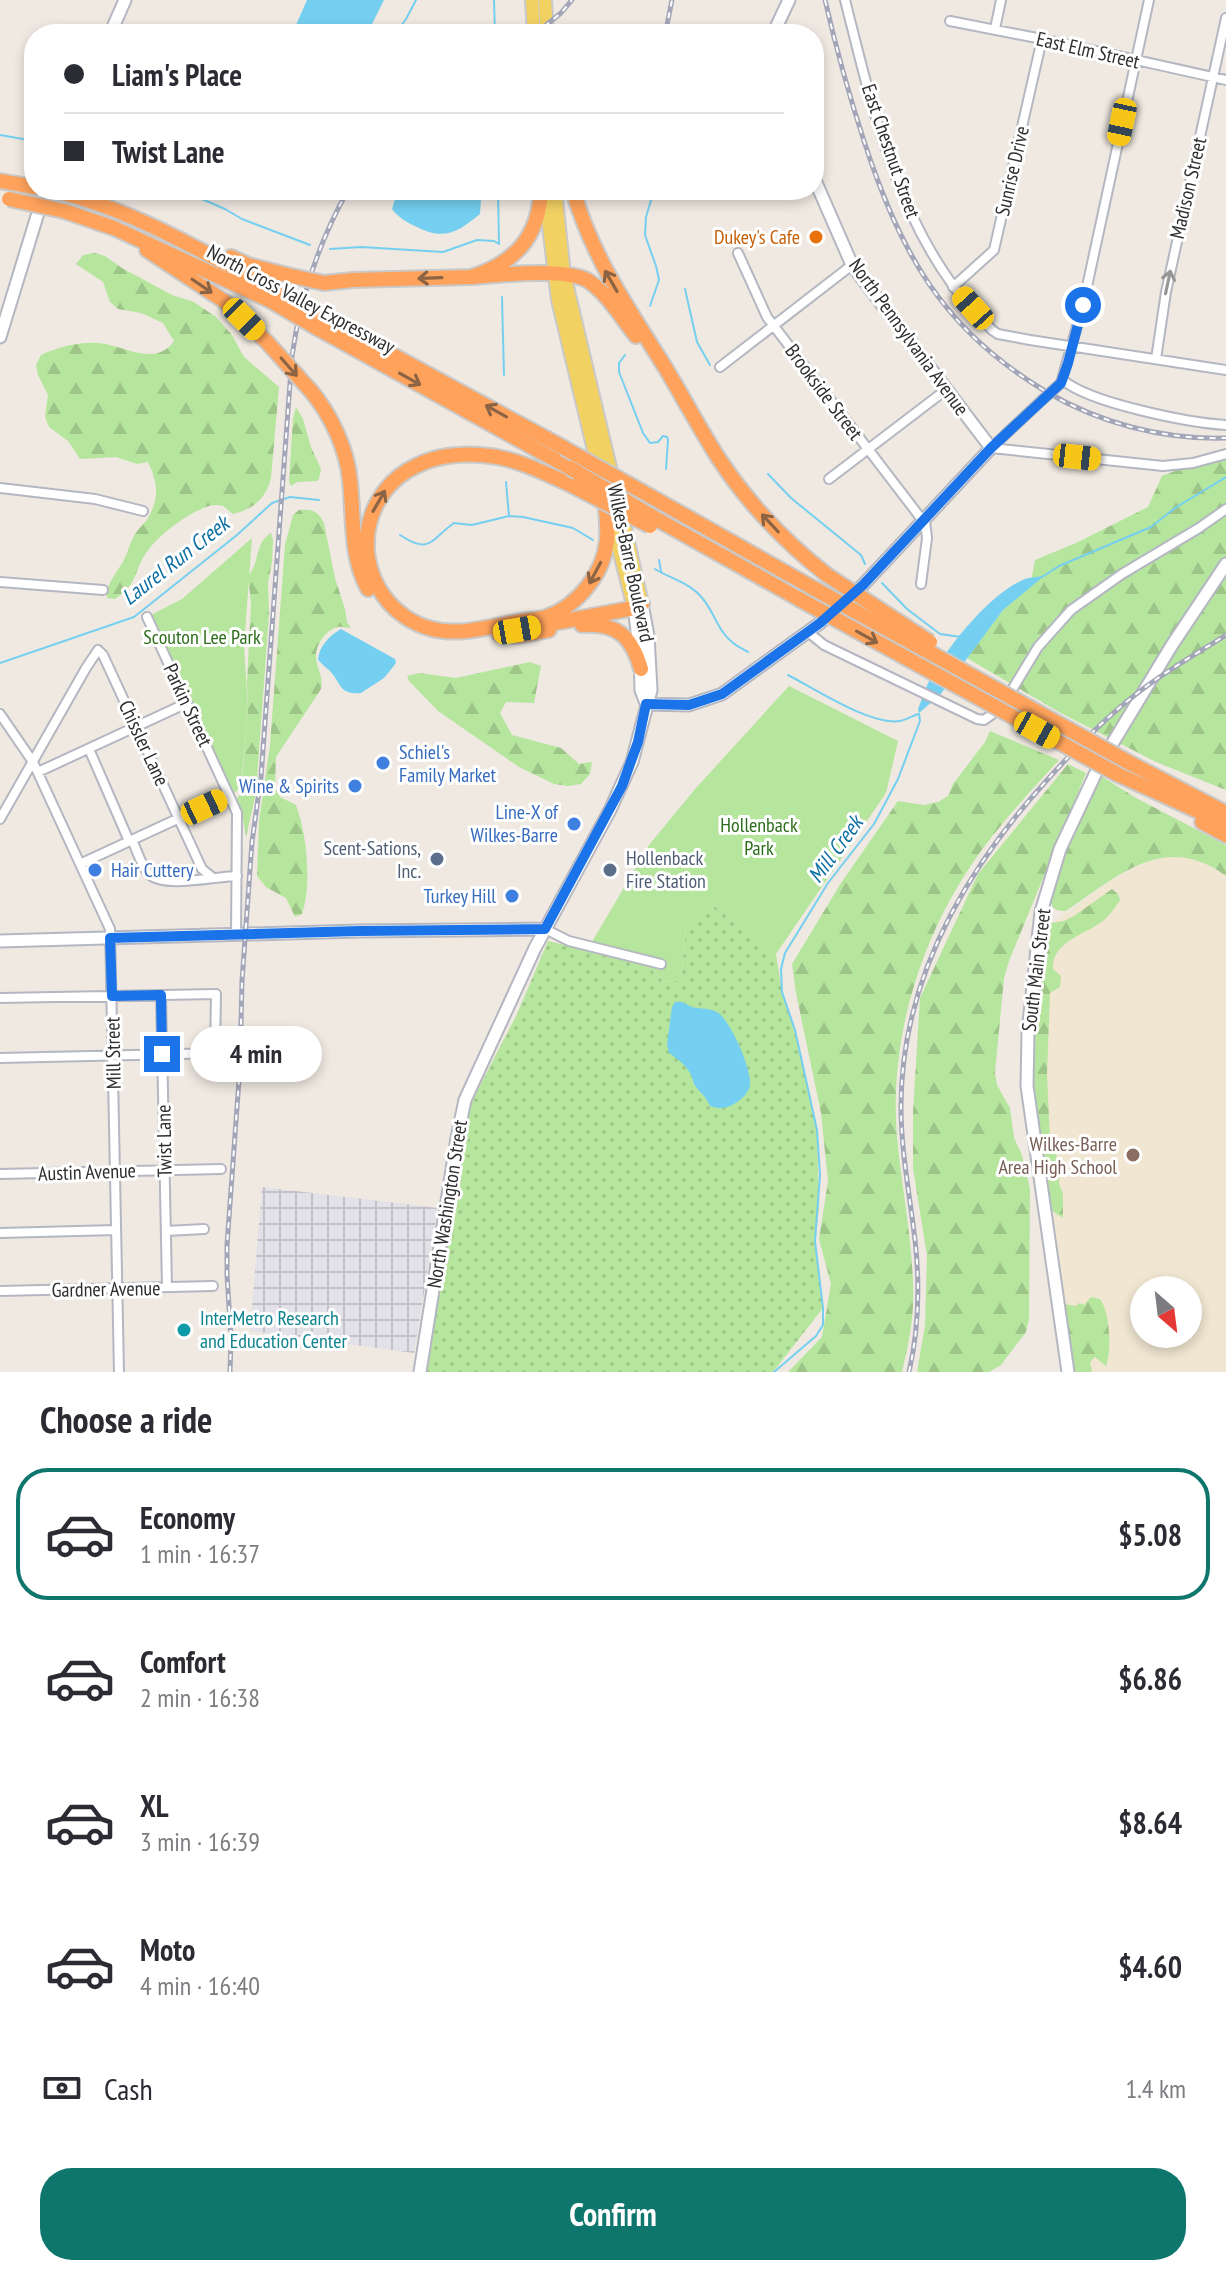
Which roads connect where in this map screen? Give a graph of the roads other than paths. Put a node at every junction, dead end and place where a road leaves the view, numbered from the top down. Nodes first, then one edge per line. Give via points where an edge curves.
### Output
1 (125, 0) edge
2 (532, 0) edge
3 (545, 0) edge
4 (789, 0) edge
5 (845, 0) edge
6 (1001, 0) edge
7 (1149, 0) edge
8 (1226, 18) edge
9 (950, 21) dead end
10 (114, 24) edge
11 (533, 24) edge
12 (546, 24) edge
13 (778, 24) edge
14 (995, 29) junction
15 (1042, 39) junction
16 (1136, 61) junction
17 (1213, 78) junction
18 (1226, 80) edge
19 (4, 199) edge
20 (45, 200) edge
21 (85, 200) edge
22 (541, 200) edge
23 (545, 200) edge
24 (555, 200) edge
25 (577, 200) edge
26 (824, 200) edge
27 (105, 207) junction
28 (114, 228) junction
29 (738, 253) dead end
30 (852, 265) junction
31 (559, 274) junction
32 (471, 277) junction
33 (953, 287) junction
34 (273, 296) junction
35 (320, 323) junction
36 (774, 326) junction
37 (0, 337) edge
38 (1073, 347) junction
39 (1156, 359) junction
40 (720, 367) dead end
41 (1226, 370) edge
42 (1062, 382) junction
43 (947, 389) junction
44 (695, 419) junction
45 (1226, 425) edge
46 (1013, 428) junction
47 (991, 448) junction
48 (867, 451) junction
49 (1021, 451) junction
50 (1226, 454) edge
51 (829, 479) dead end
52 (0, 488) edge
53 (605, 497) junction
54 (1226, 509) edge
55 (143, 511) dead end
56 (925, 521) junction
57 (652, 522) junction
58 (1226, 564) edge
59 (0, 582) edge
60 (921, 584) dead end
61 (103, 590) dead end
62 (636, 604) junction
63 (147, 617) dead end
64 (546, 617) junction
65 (808, 632) junction
66 (499, 634) junction
67 (641, 669) junction
68 (187, 703) junction
69 (646, 704) junction
70 (1031, 707) junction
71 (0, 714) edge
72 (137, 727) junction
73 (89, 749) junction
74 (33, 762) junction
75 (1128, 762) junction
76 (38, 772) junction
77 (1119, 775) junction
78 (229, 795) junction
79 (1226, 803) edge
80 (1226, 813) edge
81 (0, 819) edge
82 (179, 819) junction
83 (1226, 824) edge
84 (1226, 835) edge
85 (130, 840) junction
86 (80, 864) junction
87 (237, 876) junction
88 (212, 877) junction
89 (545, 929) junction
90 (236, 935) junction
91 (110, 938) junction
92 (0, 941) edge
93 (661, 964) dead end
94 (161, 995) junction
95 (112, 996) junction
96 (0, 998) edge
97 (162, 1054) junction
98 (113, 1055) junction
99 (0, 1058) edge
100 (221, 1169) dead end
101 (164, 1170) junction
102 (115, 1171) junction
103 (0, 1174) edge
104 (204, 1229) dead end
105 (116, 1230) junction
106 (166, 1231) junction
107 (0, 1233) edge
108 (213, 1286) dead end
109 (167, 1287) junction
110 (118, 1289) junction
111 (0, 1291) edge
112 (119, 1372) edge
113 (420, 1372) edge
114 (1068, 1372) edge

1 - 10 street
2 - 11 main road
3 - 12 main road
4 - 13 street
5 - 33 street, East Chestnut Street via 900,189
6 - 14 street
7 - 16 street
8 - 17 street, Madison Street
9 - 14 street, East Elm Street
14 - 15 street, East Elm Street
15 - 16 street, East Elm Street
15 - 33 street, Sunrise Drive via 994,250
16 - 17 street, East Elm Street
16 - 38 street
17 - 18 street, East Elm Street
39 -> 17 street, Madison Street
19 - 28 highway, North Cross Valley Expressway, bridge
20 - 37 street
21 - 27 highway, North Cross Valley Expressway
22 - 32 highway via 521,248 498,266
23 - 31 main road, Wilkes-Barre Boulevard
24 - 31 main road, Wilkes-Barre Boulevard
44 -> 25 highway via 598,257
26 - 30 street, North Pennsylvania Avenue
32 -> 27 highway, bridge via 324,283 248,265 160,220
27 - 34 highway, North Cross Valley Expressway via 183,241
28 - 34 highway, North Cross Valley Expressway
28 -> 66 highway, bridge via 224,301 311,391 344,452 357,562 371,595 393,617 430,637 455,641
29 - 36 street, Brookside Street
30 - 36 street
30 - 43 street, North Pennsylvania Avenue
31 - 32 highway
31 - 44 highway via 587,279 601,292
31 - 53 main road, Wilkes-Barre Boulevard via 565,333
31 - 62 main road, Wilkes-Barre Boulevard
33 - 38 street, East Chestnut Street via 998,334
34 - 35 highway, North Cross Valley Expressway, bridge
35 -> 57 highway, North Cross Valley Expressway, bridge via 570,468
70 -> 35 highway, North Cross Valley Expressway, bridge via 564,448
36 - 40 street
36 - 48 street, Brookside Street
38 - 39 street, East Chestnut Street
38 - 42 street
39 - 41 street, East Chestnut Street
42 - 45 street via 1103,399
42 - 46 street, bridge
43 - 47 street, North Pennsylvania Avenue
43 - 48 street
70 -> 44 highway, bridge via 808,559 760,513
46 - 47 street
46 - 49 street
47 - 49 street
47 - 56 street
48 - 51 street
48 - 56 street, Brookside Street
49 - 50 street via 1163,466
52 - 55 street via 95,499
53 - 62 main road, Wilkes-Barre Boulevard
53 -> 64 highway via 607,541 597,571 582,593
54 - 65 street via 1071,610 1038,647 1001,708 984,720 824,645
56 - 60 street
56 - 65 street
64 -> 57 highway, bridge via 458,632 414,622 392,606 367,558 368,529 378,500 392,482 443,457 481,455 532,467
57 -> 77 highway, bridge
58 - 114 street, South Main Street via 1100,764 1060,849 1041,912 1027,1086
59 - 61 street
62 - 64 highway
62 - 66 highway
62 - 67 street, Wilkes-Barre Boulevard
62 - 69 street, Wilkes-Barre Boulevard via 650,661
63 - 68 street, Parkin Street
65 - 69 street via 714,698 680,706
66 - 67 highway via 607,626 634,647
67 - 69 street, Wilkes-Barre Boulevard
68 - 72 street
68 - 78 street, Parkin Street
69 - 89 street, North Washington Street via 622,786
70 - 75 highway, bridge
71 - 74 street, Mill Street
72 - 73 street
72 - 74 street, Chissler Lane via 98,650
72 - 82 street, Chissler Lane
73 - 76 street
73 - 85 street
74 - 76 street, Mill Street
74 - 81 street
75 - 79 highway
75 - 80 highway
76 - 86 street, Mill Street
77 - 83 highway
77 - 84 highway
78 - 82 street
78 - 87 street, Parkin Street via 238,820
82 - 85 street
82 - 88 street, Chissler Lane via 202,869
85 - 86 street
85 - 88 street via 153,877
86 - 91 street, Mill Street
87 - 88 street
87 - 90 street, Parkin Street
89 - 90 street
89 - 93 street via 569,941
89 - 113 street, North Washington Street via 461,1111
90 - 91 street
91 - 92 street
91 - 95 street, Mill Street
94 - 95 street
94 - 97 street, Twist Lane
94 - 97 street via 216,994 220,1053
95 - 96 street
95 - 98 street, Mill Street
97 - 98 street
97 - 101 street, Twist Lane
98 - 99 street
98 - 102 street, Mill Street
100 - 101 street, Austin Avenue
101 - 102 street, Austin Avenue
101 - 106 street, Twist Lane
102 - 103 street, Austin Avenue
102 - 105 street, Mill Street
104 - 106 street
105 - 107 street
105 - 110 street, Mill Street
106 - 109 street, Twist Lane
108 - 109 street, Gardner Avenue
109 - 110 street, Gardner Avenue
110 - 111 street, Gardner Avenue
110 - 112 street, Mill Street

